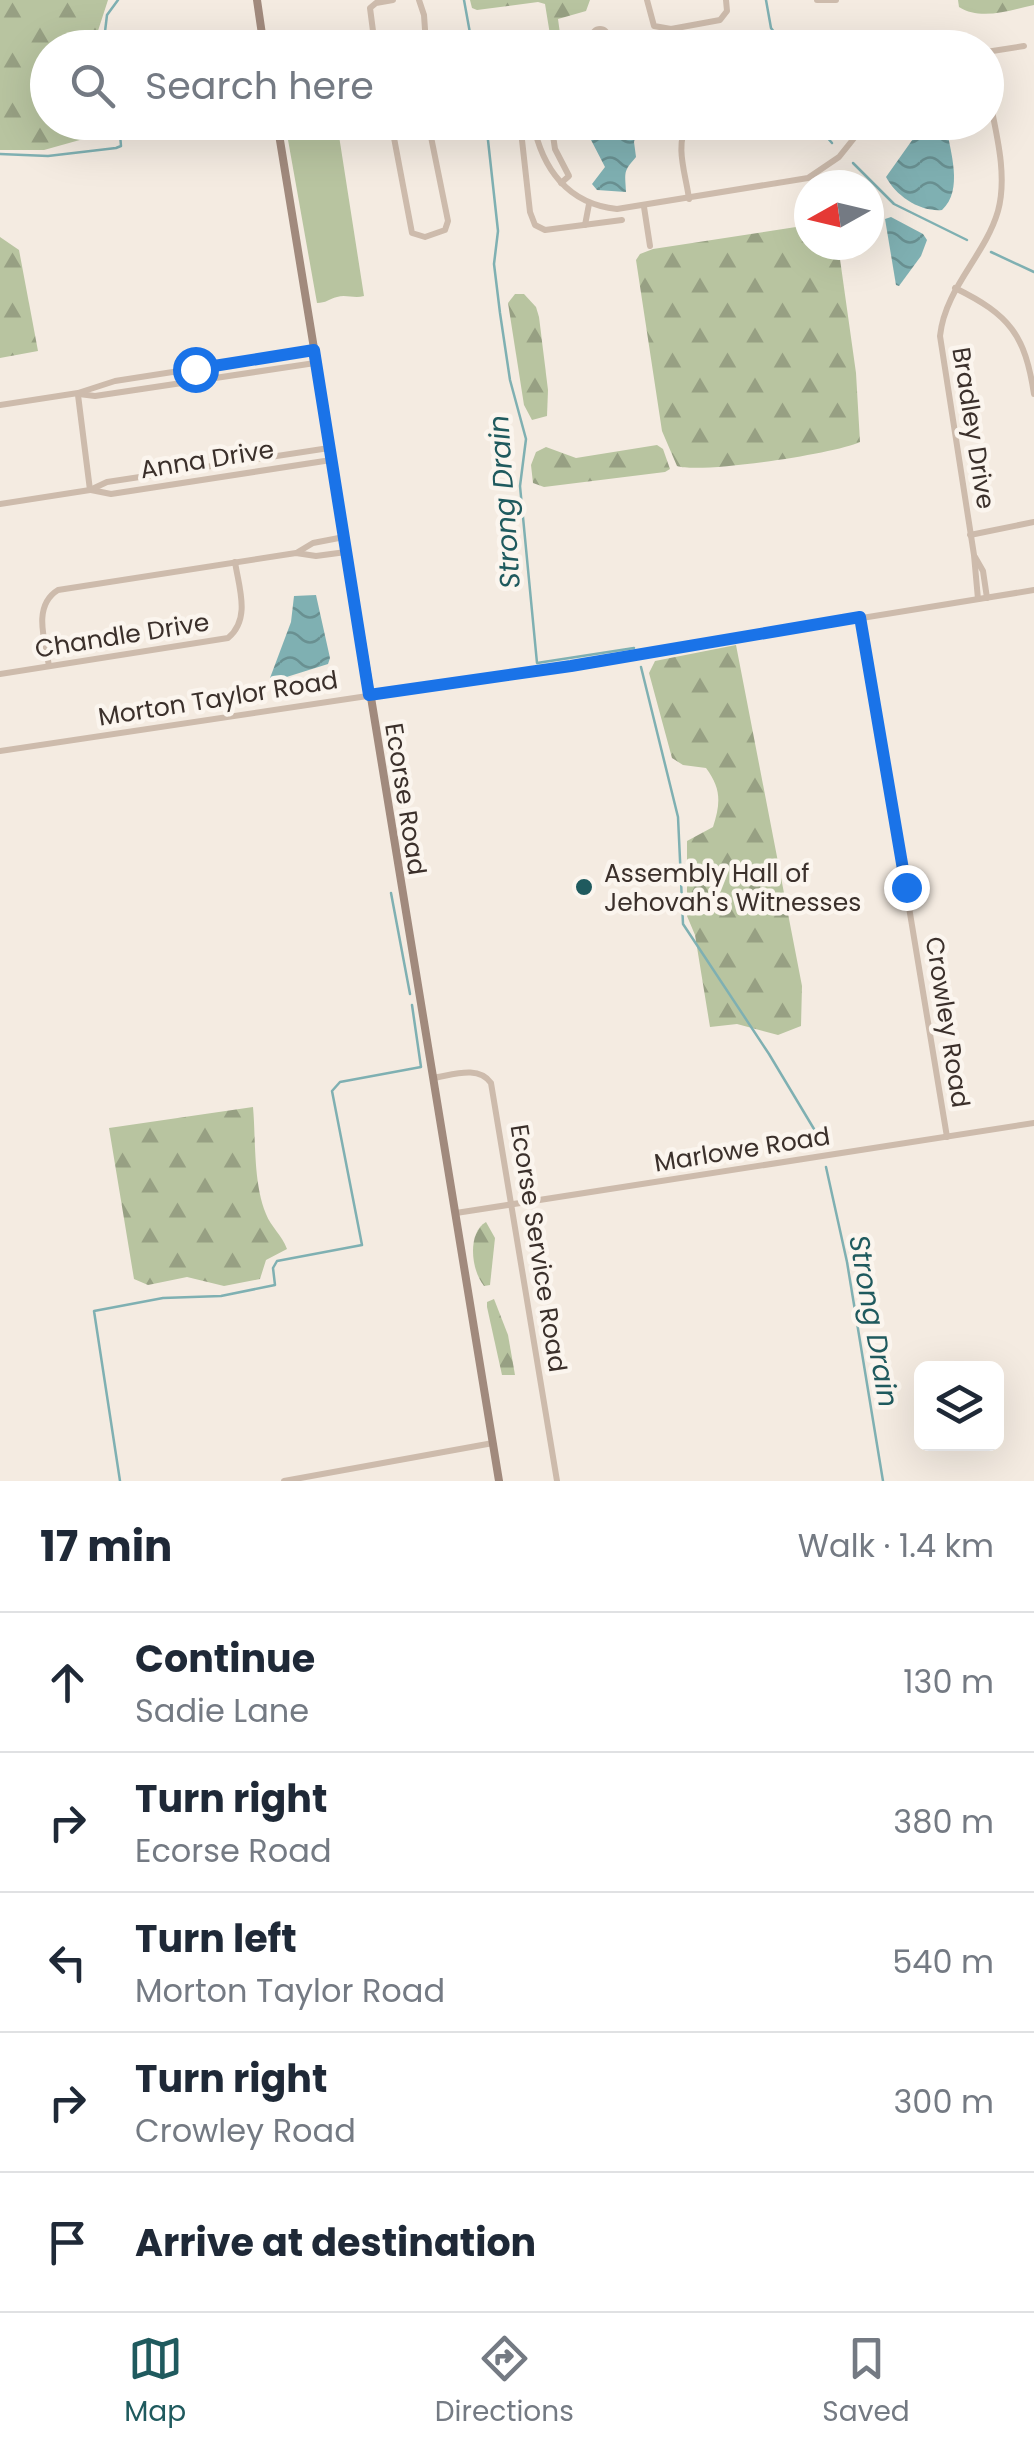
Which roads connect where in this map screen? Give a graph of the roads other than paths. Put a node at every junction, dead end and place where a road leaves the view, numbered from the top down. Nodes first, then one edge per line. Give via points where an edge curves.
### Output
1 (257, 0) edge
2 (394, 0) edge
3 (419, 0) edge
4 (647, 0) edge
5 (726, 0) edge
6 (817, 0) edge
7 (836, 0) edge
8 (261, 30) edge
9 (373, 30) edge
10 (425, 30) edge
11 (1024, 46) dead end
12 (1004, 49) edge
13 (280, 140) edge
14 (394, 140) edge
15 (432, 140) edge
16 (522, 140) edge
17 (538, 140) edge
18 (554, 140) edge
19 (680, 140) edge
20 (853, 140) edge
21 (994, 140) edge
22 (561, 183) junction
23 (689, 199) junction
24 (589, 204) junction
25 (644, 207) junction
26 (622, 220) dead end
27 (584, 224) junction
28 (650, 246) dead end
29 (955, 288) junction
30 (314, 350) junction
31 (315, 363) junction
32 (78, 394) junction
33 (1034, 394) edge
34 (0, 404) edge
35 (329, 448) junction
36 (332, 460) junction
37 (90, 490) junction
38 (0, 504) edge
39 (1034, 522) edge
40 (970, 535) junction
41 (344, 538) junction
42 (346, 552) junction
43 (296, 553) junction
44 (974, 556) junction
45 (235, 562) junction
46 (1034, 590) edge
47 (987, 598) junction
48 (978, 599) junction
49 (860, 617) junction
50 (49, 666) junction
51 (0, 674) edge
52 (369, 695) junction
53 (0, 751) edge
54 (433, 1078) junction
55 (1034, 1123) edge
56 (948, 1137) junction
57 (512, 1205) junction
58 (456, 1213) junction
59 (493, 1444) junction
60 (284, 1481) edge
61 (499, 1481) edge
62 (557, 1481) edge

1 - 8 main road
2 - 9 street via 370,8
3 - 10 street
4 - 5 street via 654,26 670,30 720,20
6 - 7 street
11 - 12 street
13 - 30 main road, Ecorse Road
14 - 15 street via 412,233 425,236 444,230 448,221
16 - 27 street via 535,225 545,230
17 - 22 street
18 - 22 street via 569,171
19 - 23 street
20 - 23 street via 808,178
21 - 29 street, Bradley Drive via 1002,194 995,220
22 - 24 street
23 - 25 street
24 - 25 street
24 - 27 street
25 - 28 street
26 - 27 street
29 - 33 street via 1013,328 1026,351
29 - 40 street, Bradley Drive via 940,344
30 - 31 main road, Ecorse Road
30 - 32 street via 115,381
31 - 32 street
31 - 35 main road, Ecorse Road
32 - 34 street
32 - 37 street
35 - 36 main road, Ecorse Road
35 - 37 street, Anna Drive
36 - 37 street, Anna Drive via 110,494
36 - 41 main road, Ecorse Road
37 - 38 street, Anna Drive
39 - 40 street
40 - 44 street, Bradley Drive
41 - 42 main road, Ecorse Road
41 - 43 street
42 - 43 street
42 - 52 main road, Ecorse Road
43 - 45 street
44 - 47 street, Bradley Drive
44 - 48 street, Bradley Drive
45 - 50 street via 53,592 42,614
45 - 50 street, Chandle Drive via 242,616 228,638
46 - 47 street, Morton Taylor Road
47 - 48 street, Morton Taylor Road
48 - 49 street, Morton Taylor Road
49 - 52 street, Morton Taylor Road
49 - 56 street, Crowley Road
50 - 51 street, Chandle Drive
52 - 53 street, Morton Taylor Road
52 - 54 main road, Ecorse Road
54 - 57 street, Ecorse Service Road via 475,1072 490,1080
54 - 58 main road, Ecorse Road
55 - 56 street, Marlowe Road
56 - 57 street, Marlowe Road
57 - 58 street, Marlowe Road
57 - 62 street, Ecorse Service Road
58 - 59 main road, Ecorse Road
59 - 60 street
59 - 61 main road, Ecorse Road

